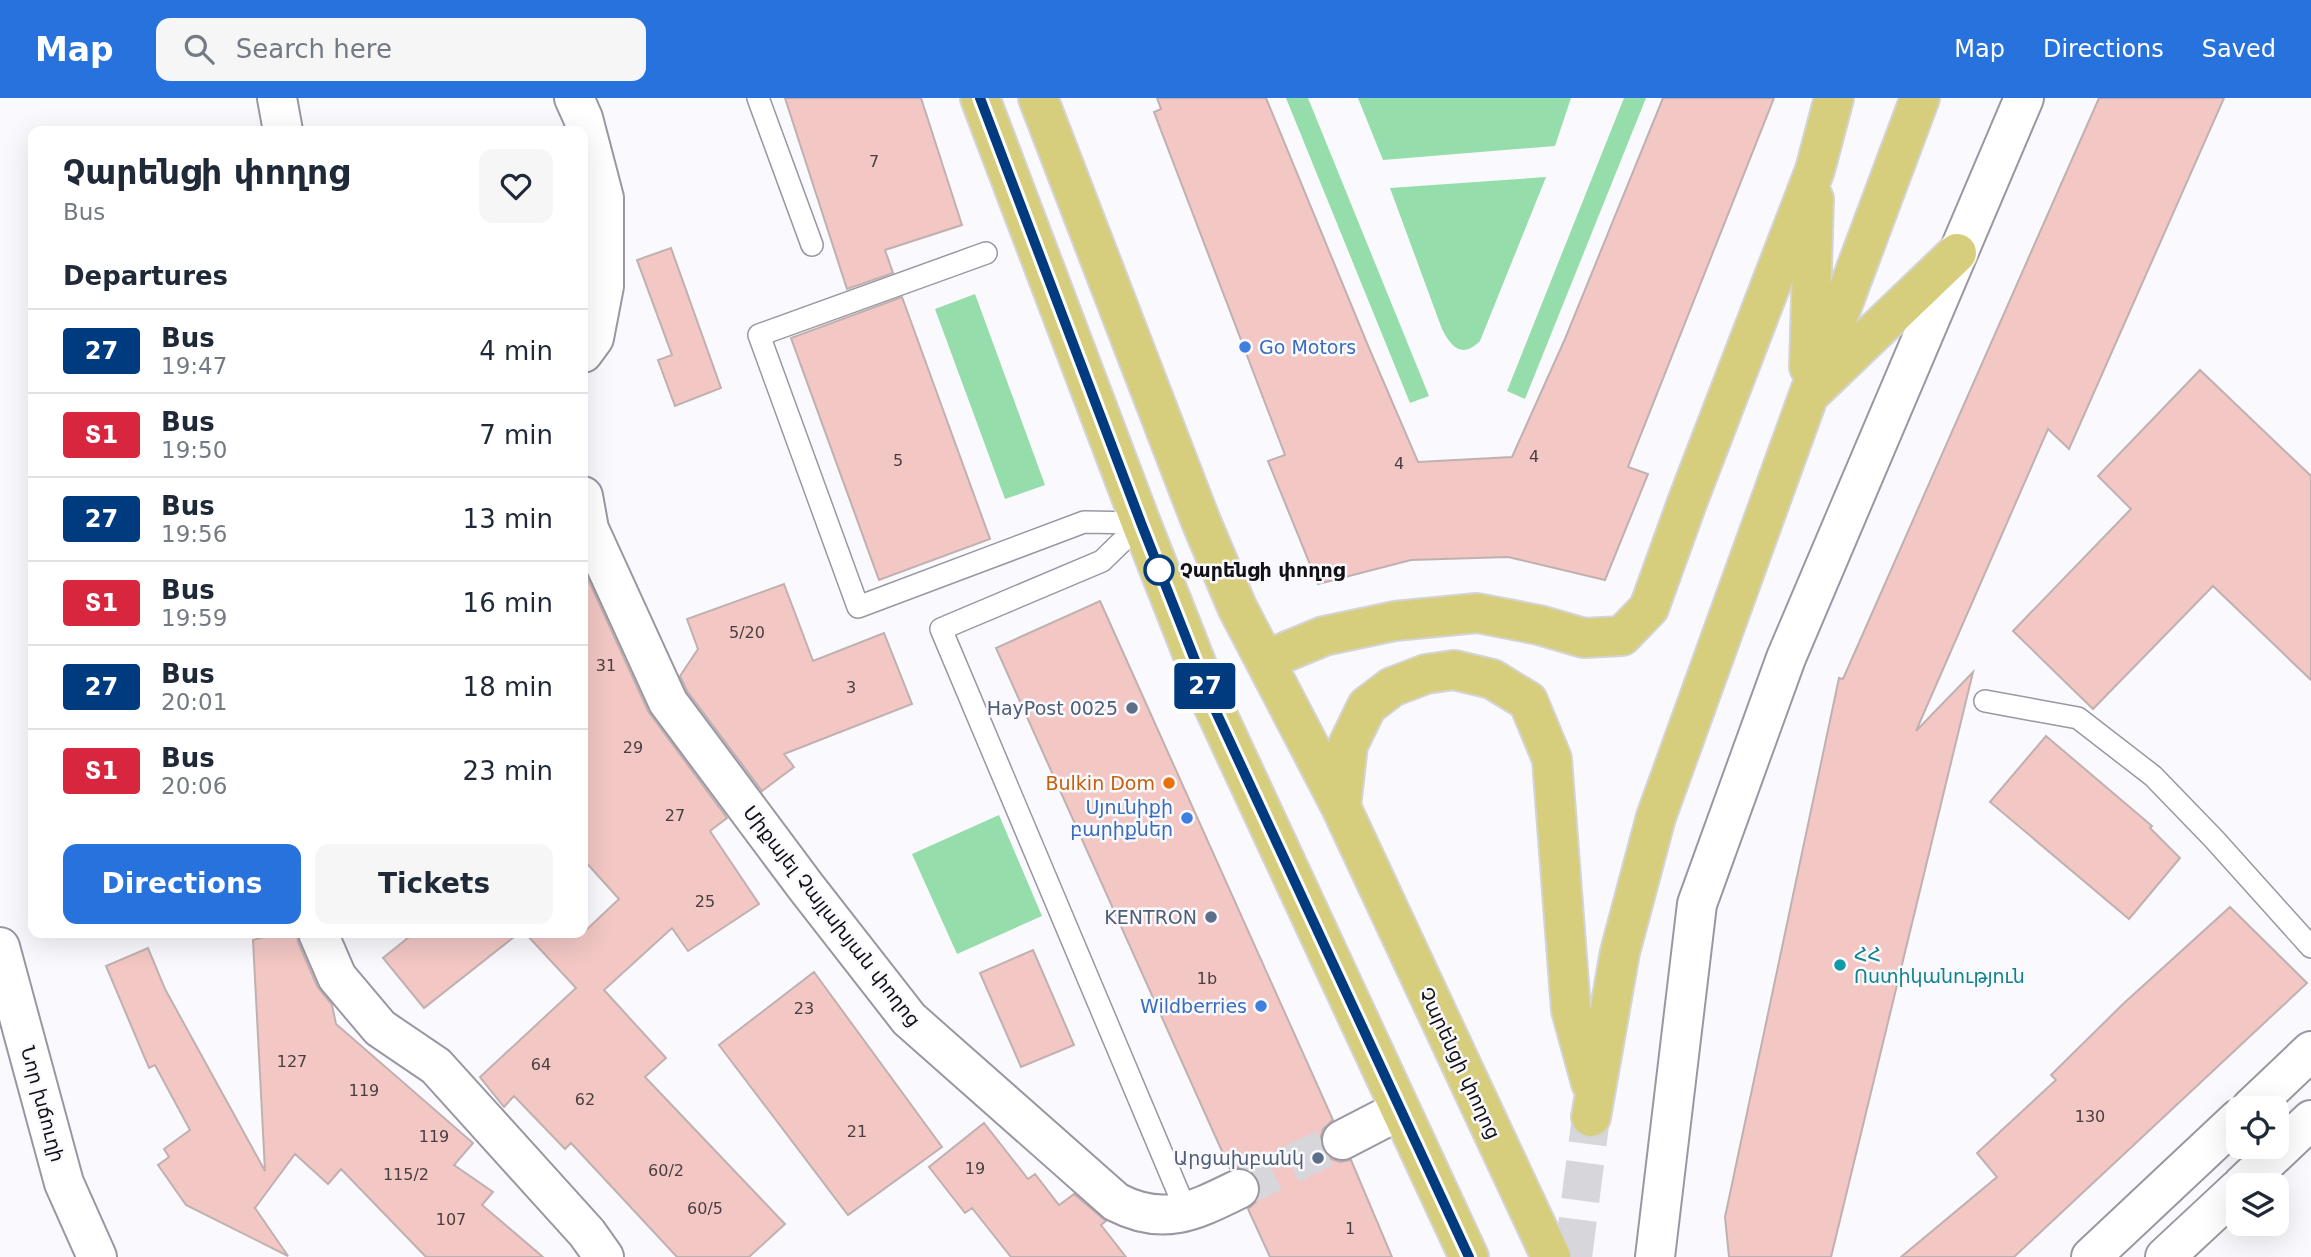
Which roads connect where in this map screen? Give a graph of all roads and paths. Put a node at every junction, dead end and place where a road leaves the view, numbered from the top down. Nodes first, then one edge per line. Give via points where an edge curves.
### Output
1 (277, 98) edge
2 (574, 98) edge
3 (758, 98) edge
4 (980, 98) edge
5 (1038, 98) edge
6 (1834, 98) edge
7 (1920, 98) edge
8 (2024, 98) edge
9 (282, 126) edge
10 (585, 126) edge
11 (588, 137) edge
12 (1815, 170) junction
13 (812, 245) dead end
14 (986, 253) dead end
15 (1957, 253) junction
16 (588, 346) edge
17 (1808, 397) junction
18 (588, 523) edge
19 (1141, 523) junction
20 (1266, 660) junction
21 (1985, 701) dead end
22 (1341, 807) junction
23 (320, 938) edge
24 (0, 947) edge
25 (2311, 947) edge
26 (2311, 1051) edge
27 (2264, 1096) edge
28 (1400, 1110) junction
29 (2311, 1121) edge
30 (2226, 1130) edge
31 (1342, 1140) tunnel mouth
32 (2255, 1173) edge
33 (1239, 1189) tunnel mouth
34 (2226, 1200) edge
35 (1187, 1213) junction
36 (97, 1257) edge
37 (604, 1257) edge
38 (1469, 1257) edge
39 (1551, 1257) edge
40 (1655, 1257) edge
41 (2091, 1257) edge
42 (2165, 1257) edge

1 - 9 street
2 - 10 street
3 - 13 lane
4 - 19 main road
5 - 20 main road, Չարենցի փողոց via 1200,519 1237,607
6 - 12 main road
7 - 17 main road
8 - 15 street
11 - 16 street via 604,198 604,286 594,338
12 - 17 main road
12 - 20 main road via 1650,608 1622,636 1584,638 1477,613 1395,621 1324,636
14 - 19 lane via 759,335 858,607 1084,522
15 - 17 main road
15 - 40 street via 1786,658 1697,904
17 - 22 main road via 1657,817 1620,952 1592,1105 1571,1010 1552,759 1528,701 1492,679 1454,670 1426,674 1392,687 1367,706 1348,745
18 - 35 street, Միքայել Չայլախյան փողոց via 668,702 909,1019 1116,1202 1135,1212
19 - 28 main road via 1211,701
19 - 35 lane via 1102,561 942,629
20 - 22 main road, Չարենցի փողոց
21 - 25 lane via 2078,718 2152,776
22 - 39 main road, Չարենցի փողոց
23 - 37 street via 337,977 380,1028 436,1066
24 - 36 street, Նոր խճուղի via 64,1183
26 - 27 street
28 - 31 street
28 - 38 main road
29 - 32 street
30 - 41 street
33 - 35 street, Միքայել Չայլախյան փողոց
34 - 42 street

